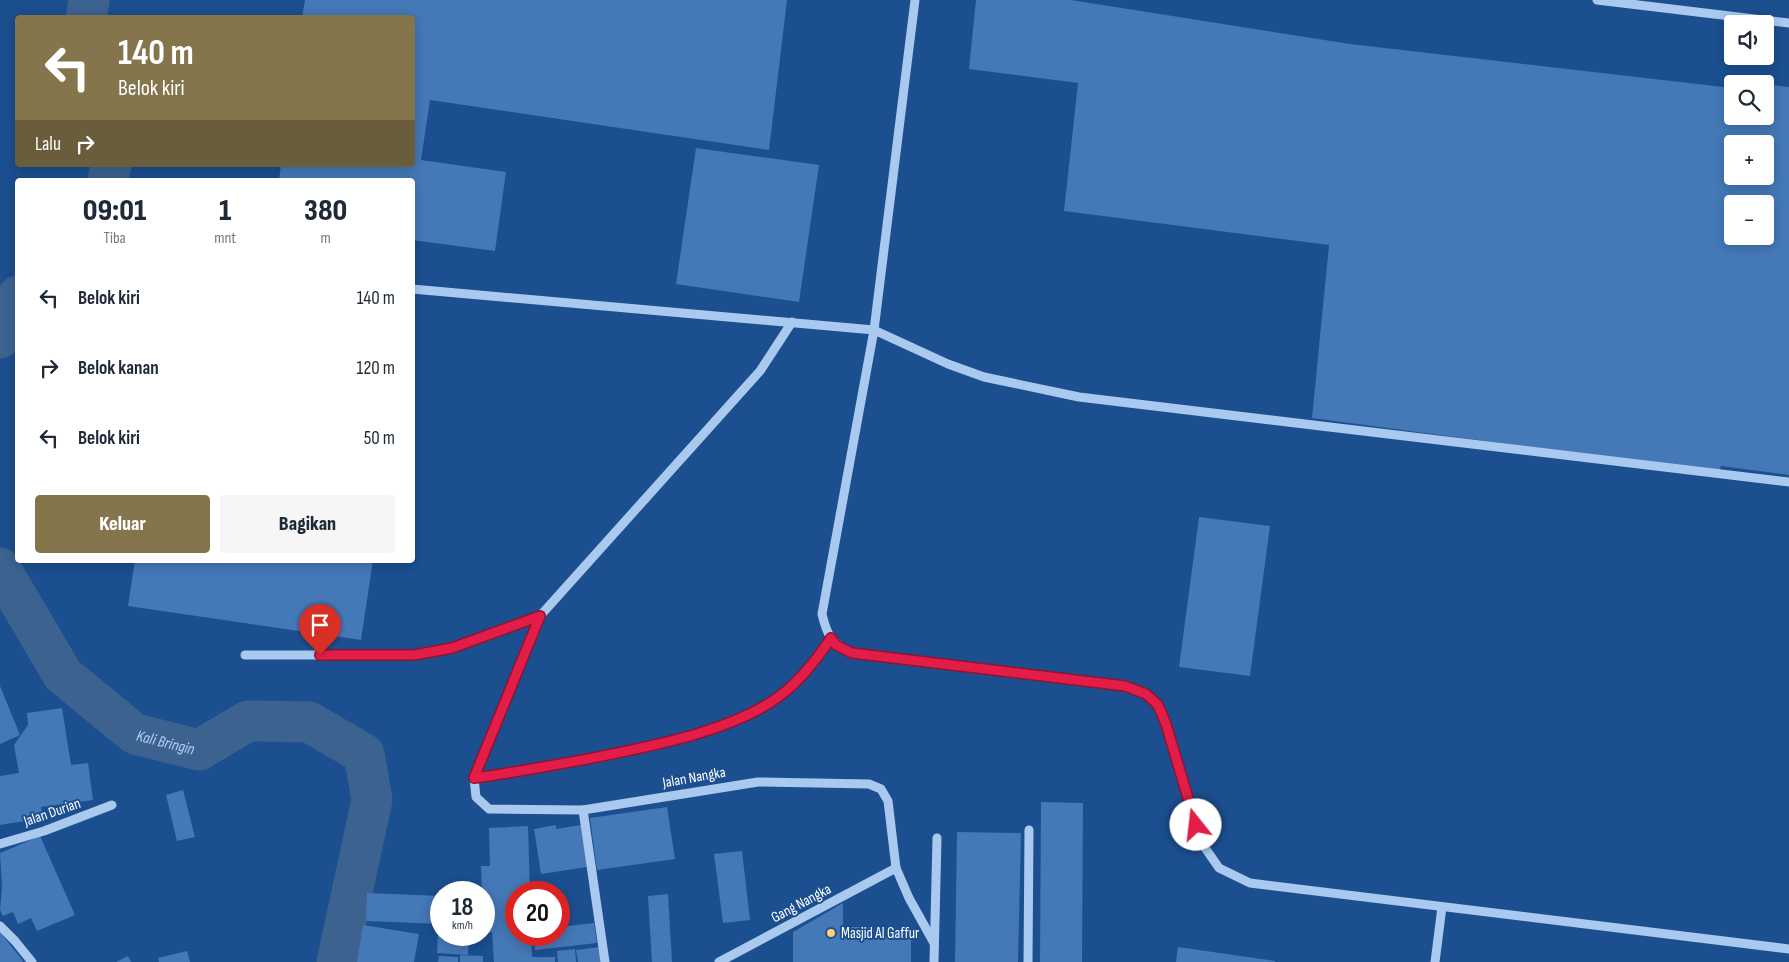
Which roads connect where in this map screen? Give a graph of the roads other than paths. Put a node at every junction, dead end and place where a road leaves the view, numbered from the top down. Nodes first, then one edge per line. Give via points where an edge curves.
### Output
1 (915, 0) edge
2 (1597, 0) edge
3 (1789, 23) edge
4 (415, 289) edge
5 (792, 322) junction
6 (874, 330) junction
7 (1789, 482) edge
8 (540, 616) junction
9 (831, 638) junction
10 (245, 655) dead end
11 (474, 778) junction
12 (112, 805) dead end
13 (584, 810) junction
14 (1029, 830) dead end
15 (937, 838) dead end
16 (0, 844) edge
17 (896, 868) junction
18 (1442, 907) junction
19 (0, 926) edge
20 (934, 943) junction
21 (1789, 949) edge
22 (32, 962) edge
23 (606, 962) edge
24 (719, 962) edge
25 (934, 962) edge
26 (1028, 962) edge
27 (1435, 962) edge

1 - 6 street
2 - 3 street
4 - 5 street
5 - 6 street
5 - 8 street via 760,371
6 - 7 street via 984,377 1079,397
6 - 9 street via 822,614 826,632
8 - 10 street via 452,648 414,655
8 - 11 street
9 - 11 street via 817,660 780,696 749,713 694,735 560,764
9 - 18 street via 836,645 852,653 1125,686 1146,694 1158,705 1166,724 1201,842 1219,868 1250,883
11 - 13 street, Jalan Nangka via 476,797 489,809
12 - 16 street, Jalan Durian
13 - 17 street, Jalan Nangka via 758,782 869,784 881,789 888,801
13 - 23 street
14 - 26 street
15 - 20 street
17 - 20 street, Jalan Nangka
17 - 24 street, Gang Nangka
18 - 21 street
18 - 27 street
19 - 22 street
20 - 25 street

